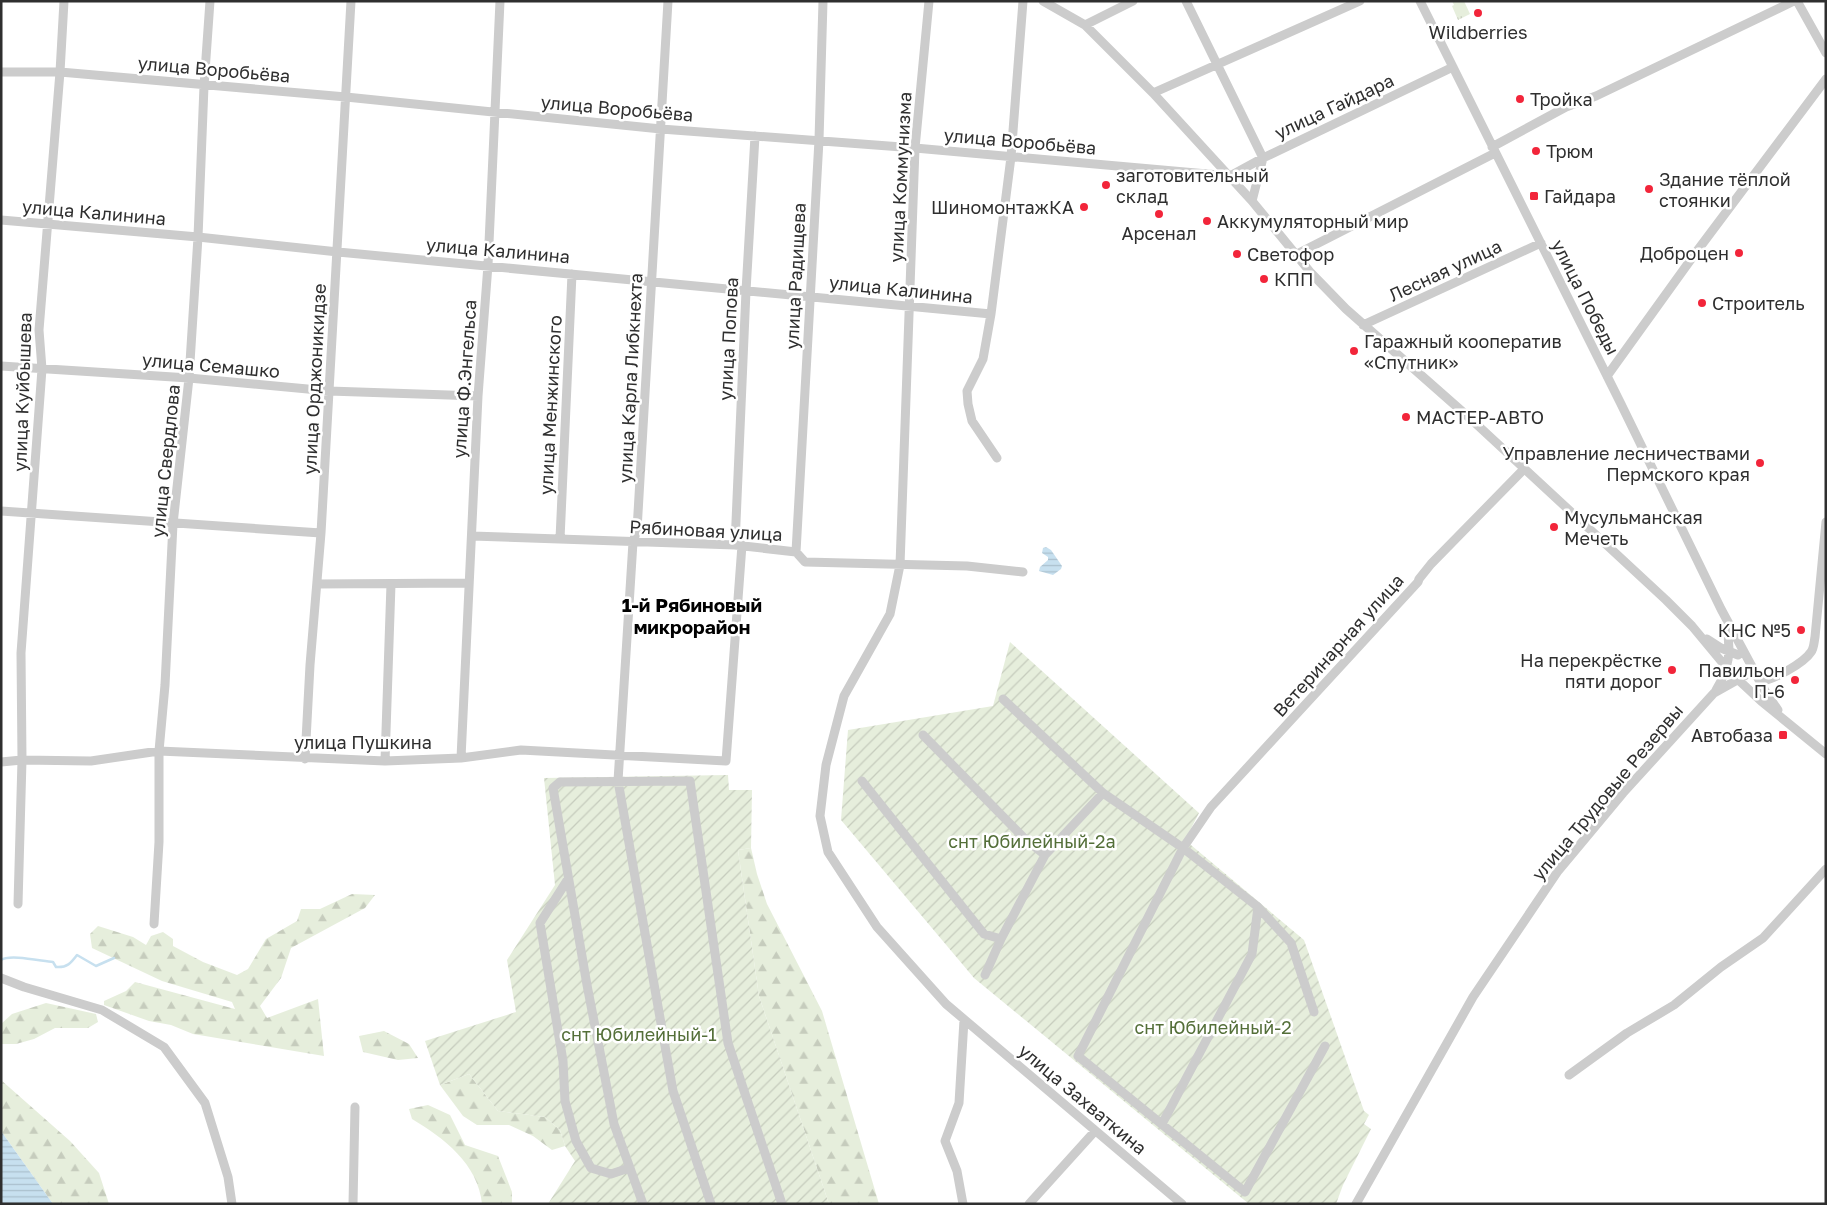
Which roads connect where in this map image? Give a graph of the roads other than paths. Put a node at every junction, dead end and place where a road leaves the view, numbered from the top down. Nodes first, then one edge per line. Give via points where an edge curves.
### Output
1 (64, 1) edge
2 (210, 1) edge
3 (351, 1) edge
4 (500, 1) edge
5 (668, 1) edge
6 (823, 1) edge
7 (929, 1) edge
8 (1023, 1) edge
9 (1043, 1) edge
10 (1133, 1) edge
11 (1186, 1) edge
12 (1360, 1) edge
13 (1420, 1) edge
14 (1796, 1) edge
15 (1085, 25) junction
16 (1826, 53) edge
17 (1218, 65) junction
18 (1453, 68) junction
19 (1, 72) edge
20 (60, 72) junction
21 (1826, 79) edge
22 (204, 86) junction
23 (1153, 93) junction
24 (346, 97) junction
25 (496, 113) junction
26 (661, 129) junction
27 (756, 136) junction
28 (819, 140) junction
29 (915, 148) junction
30 (1494, 150) junction
31 (1011, 156) junction
32 (1263, 158) junction
33 (1230, 176) junction
34 (1252, 201) junction
35 (1, 220) edge
36 (48, 224) junction
37 (198, 237) junction
38 (1541, 243) junction
39 (338, 252) junction
40 (1295, 255) junction
41 (488, 265) junction
42 (572, 274) junction
43 (651, 283) junction
44 (746, 291) junction
45 (811, 297) junction
46 (910, 306) junction
47 (991, 314) junction
48 (1364, 325) junction
49 (1, 366) edge
50 (42, 369) junction
51 (1607, 376) junction
52 (189, 378) junction
53 (329, 391) junction
54 (478, 396) junction
55 (998, 458) dead end
56 (1524, 469) junction
57 (1, 511) edge
58 (32, 514) junction
59 (1826, 522) edge
60 (173, 524) junction
61 (321, 533) junction
62 (472, 536) junction
63 (560, 539) junction
64 (633, 542) junction
65 (738, 545) junction
66 (796, 552) junction
67 (900, 565) junction
68 (1023, 572) dead end
69 (469, 583) junction
70 (317, 584) junction
71 (390, 584) junction
72 (1721, 609) junction
73 (1692, 626) junction
74 (1734, 653) junction
75 (1750, 661) junction
76 (1734, 672) junction
77 (1778, 675) junction
78 (1760, 681) junction
79 (1714, 693) junction
80 (1003, 699) dead end
81 (1773, 702) junction
82 (1792, 724) junction
83 (923, 735) dead end
84 (159, 751) junction
85 (1826, 754) edge
86 (619, 755) junction
87 (461, 758) junction
88 (305, 759) junction
89 (22, 760) junction
90 (385, 761) junction
91 (726, 761) joint
92 (1, 762) edge
93 (618, 781) junction
94 (862, 781) dead end
95 (1103, 793) junction
96 (1183, 848) junction
97 (1045, 855) junction
98 (1826, 869) edge
99 (568, 879) junction
100 (18, 904) dead end
101 (1258, 907) junction
102 (154, 924) dead end
103 (1001, 938) junction
104 (985, 975) dead end
105 (1, 978) edge
106 (1314, 1012) dead end
107 (964, 1020) junction
108 (1325, 1046) dead end
109 (1569, 1076) dead end
110 (355, 1107) dead end
111 (1162, 1124) junction
112 (1095, 1131) junction
113 (629, 1168) junction
114 (232, 1204) edge
115 (353, 1204) edge
116 (643, 1204) edge
117 (711, 1204) edge
118 (782, 1204) edge
119 (963, 1204) edge
120 (1029, 1204) edge
121 (1182, 1204) edge
122 (1356, 1204) edge

1 - 20 street, улица Куйбышева
2 - 22 street, улица Свердлова
3 - 24 street, улица Орджоникидзе
4 - 25 street, улица Ф.Энгельса
5 - 26 street, улица Карла Либкнехта
6 - 28 street, улица Радищева
7 - 29 street, улица Коммунизма
8 - 31 street
9 - 15 street
10 - 15 street
11 - 17 street
12 - 17 street
13 - 18 street, улица Победы
14 - 16 street
14 - 30 street via 1596,96 1566,106
15 - 23 street
17 - 23 street
17 - 32 street
18 - 30 street, улица Победы
18 - 32 street, улица Гайдара
19 - 20 street, улица Воробьёва
20 - 22 street, улица Воробьёва
20 - 36 street, улица Куйбышева
21 - 51 street
22 - 24 street, улица Воробьёва
22 - 37 street, улица Свердлова
23 - 33 street
24 - 25 street, улица Воробьёва
24 - 39 street, улица Орджоникидзе
25 - 26 street, улица Воробьёва
25 - 41 street, улица Ф.Энгельса
26 - 27 street, улица Воробьёва
26 - 43 street, улица Карла Либкнехта
27 - 28 street, улица Воробьёва
27 - 44 street, улица Попова
28 - 29 street, улица Воробьёва
28 - 45 street, улица Радищева
29 - 31 street, улица Воробьёва
29 - 46 street, улица Коммунизма
30 - 38 street, улица Победы
30 - 40 street
31 - 33 street, улица Воробьёва
31 - 47 street
32 - 33 street, улица Гайдара
32 - 34 street
33 - 34 street
34 - 40 street
35 - 36 street, улица Калинина
36 - 37 street, улица Калинина
36 - 50 street, улица Куйбышева via 39,330
37 - 39 street, улица Калинина
37 - 52 street, улица Свердлова
38 - 48 street, Лесная улица
38 - 51 street, улица Победы
39 - 41 street, улица Калинина
39 - 53 street, улица Орджоникидзе
40 - 48 street
41 - 42 street, улица Калинина
41 - 54 street, улица Ф.Энгельса
42 - 43 street, улица Калинина
42 - 63 street, улица Менжинского
43 - 44 street, улица Калинина
43 - 64 street, улица Карла Либкнехта via 637,530
44 - 45 street, улица Калинина
44 - 65 street, улица Попова
45 - 46 street, улица Калинина
45 - 66 street, улица Радищева
46 - 47 street, улица Калинина
46 - 67 street, улица Коммунизма
47 - 55 street via 983,359 967,395 972,421
48 - 56 street
49 - 50 street, улица Семашко
50 - 52 street, улица Семашко
50 - 58 street, улица Куйбышева
51 - 72 street, улица Победы
52 - 53 street, улица Семашко
52 - 60 street, улица Свердлова
53 - 54 street, улица Семашко
53 - 61 street, улица Орджоникидзе
54 - 62 street, улица Ф.Энгельса
56 - 73 street
56 - 96 street, Ветеринарная улица via 1431,564 1211,807
57 - 58 street
58 - 60 street
58 - 89 street, улица Куйбышева via 21,653
59 - 77 street via 1813,647 1808,656
60 - 61 street
60 - 84 street, улица Свердлова
61 - 70 street, улица Орджоникидзе
62 - 63 street, Рябиновая улица
62 - 69 street, улица Ф.Энгельса
63 - 64 street, Рябиновая улица
64 - 65 street, Рябиновая улица
64 - 86 street, улица Карла Либкнехта
65 - 66 street, Рябиновая улица
65 - 91 street, улица Попова
66 - 67 street, Рябиновая улица via 804,562
67 - 68 street, Рябиновая улица via 967,566
67 - 107 street, улица Захваткина via 890,614 844,696 826,765 820,816 828,852 877,926
69 - 71 street
69 - 87 street, улица Ф.Энгельса
70 - 71 street
70 - 88 street, улица Орджоникидзе
71 - 90 street
72 - 74 street, улица Победы
72 - 75 street, улица Победы
73 - 74 street via 1716,645
73 - 76 street
74 - 75 street
74 - 76 street
75 - 76 street via 1750,671
75 - 78 street, улица Победы
76 - 79 street, улица Трудовые Резервы
76 - 79 street via 1724,677
76 - 82 street via 1761,701
77 - 78 street
77 - 81 street via 1770,687
78 - 81 street, улица Победы
79 - 122 street, улица Трудовые Резервы via 1623,793 1558,871 1473,997
80 - 95 street
81 - 82 street, улица Победы
82 - 85 street
83 - 97 street via 1023,837
84 - 88 street, улица Пушкина
84 - 89 street, улица Пушкина via 91,761
84 - 102 street, улица Свердлова via 159,842
86 - 87 street, улица Пушкина via 521,750
86 - 91 street, улица Пушкина
86 - 93 street, улица Карла Либкнехта
87 - 90 street, улица Пушкина
88 - 90 street, улица Пушкина
89 - 92 street, улица Пушкина
89 - 100 street, улица Куйбышева
93 - 99 street via 560,782 553,788
93 - 117 street, улица Карла Либкнехта via 673,1091
93 - 118 street via 690,781 728,1043
94 - 103 street via 984,934
95 - 96 street
95 - 97 street
96 - 101 street
96 - 111 street, Ветеринарная улица via 1078,1056
97 - 103 street
98 - 109 street via 1763,938 1674,1005 1627,1033
99 - 113 street via 614,1124
99 - 113 street via 540,923 563,1061 565,1101 576,1141 591,1168 611,1174
101 - 106 street via 1291,943
101 - 111 street via 1252,954
103 - 104 street
105 - 114 street via 102,1010 164,1047 205,1103 228,1177
107 - 112 street, улица Захваткина
107 - 119 street via 959,1103 945,1141 957,1171
108 - 111 street via 1245,1192
110 - 115 street
112 - 120 street
112 - 121 street, улица Захваткина
113 - 116 street

